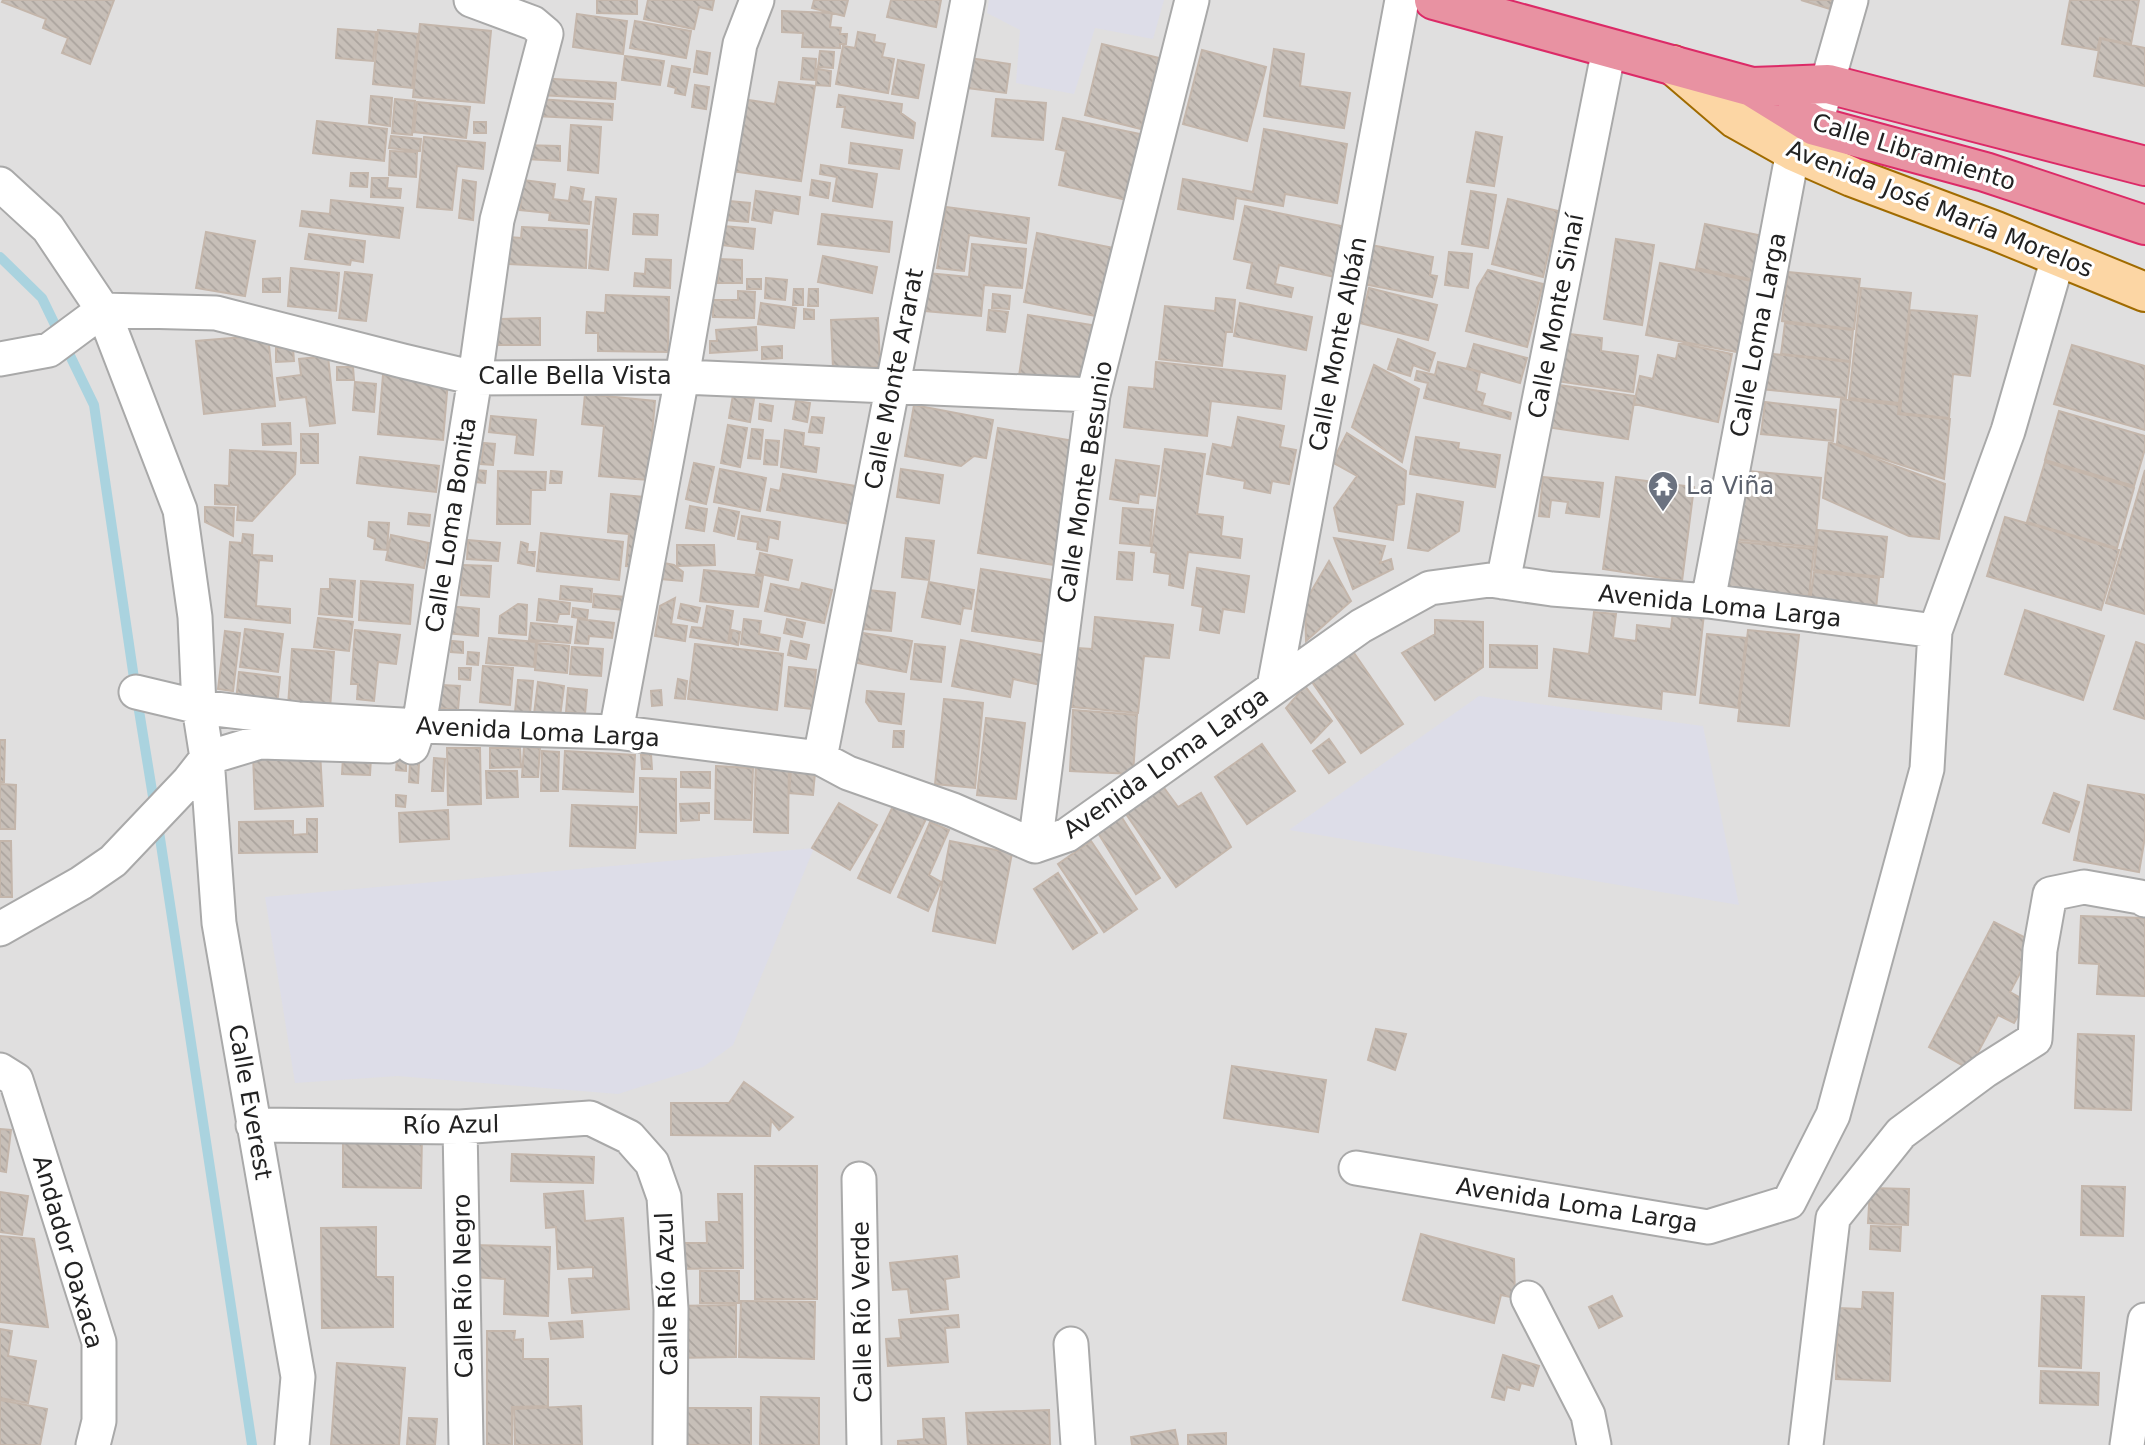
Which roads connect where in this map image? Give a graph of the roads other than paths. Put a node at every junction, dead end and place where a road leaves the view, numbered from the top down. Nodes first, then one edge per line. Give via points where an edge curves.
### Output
1 (471, 0) edge
2 (757, 0) edge
3 (968, 0) edge
4 (1192, 0) edge
5 (1402, 0) edge
6 (1434, 0) edge
7 (1851, 0) edge
8 (1609, 49) junction
9 (1673, 65) junction
10 (1828, 84) junction
11 (1752, 87) junction
12 (1804, 139) junction
13 (2145, 166) edge
14 (0, 184) edge
15 (2145, 225) edge
16 (2058, 258) junction
17 (2145, 292) edge
18 (103, 310) junction
19 (0, 359) edge
20 (682, 377) junction
21 (475, 378) junction
22 (893, 385) junction
23 (1093, 395) junction
24 (1503, 582) junction
25 (1708, 601) junction
26 (1935, 631) junction
27 (1275, 687) junction
28 (139, 705) dead end
29 (616, 732) junction
30 (415, 736) junction
31 (200, 743) junction
32 (820, 758) junction
33 (1035, 846) junction
34 (2145, 900) edge
35 (0, 929) edge
36 (0, 1070) edge
37 (253, 1125) junction
38 (460, 1127) junction
39 (640, 1149) joint
40 (1356, 1168) dead end
41 (859, 1179) dead end
42 (1528, 1298) dead end
43 (2145, 1320) edge
44 (1071, 1344) dead end
45 (93, 1445) edge
46 (292, 1445) edge
47 (466, 1445) edge
48 (670, 1445) edge
49 (864, 1445) edge
50 (1078, 1445) edge
51 (1594, 1445) edge
52 (1806, 1445) edge
53 (2127, 1445) edge

1 - 21 street, Calle Loma Bonita via 533,23 546,34 498,220
2 - 20 street via 740,44
3 - 22 street, Calle Monte Ararat
4 - 23 street, Calle Monte Besunio
5 - 27 street, Calle Monte Albán
6 - 8 highway
7 - 10 street, Calle Loma Larga
8 - 9 highway
8 - 24 street, Calle Monte Sinaí
9 - 11 highway
9 - 12 main road, Avenida José María Morelos via 1736,119
10 - 11 highway, Calle Libramiento
10 - 12 street, Calle Loma Larga
10 - 13 highway, Calle Libramiento
11 - 12 highway, Calle Libramiento
12 - 15 highway, Calle Libramiento via 1985,172
12 - 16 main road, Avenida José María Morelos via 1852,177
12 - 25 street, Calle Loma Larga
14 - 18 street via 48,229
16 - 17 main road, Avenida José María Morelos
16 - 26 street, Avenida Loma Larga via 2008,430
18 - 19 street via 49,350
18 - 21 street, Calle Bella Vista via 216,313
18 - 31 street, Calle Everest via 180,510 195,617
20 - 21 street, Calle Bella Vista
20 - 22 street, Calle Bella Vista
20 - 29 street
21 - 30 street, Calle Loma Bonita
22 - 23 street, Calle Bella Vista
22 - 32 street, Calle Monte Ararat
23 - 33 street, Calle Monte Besunio
24 - 25 street, Avenida Loma Larga
24 - 27 street, Avenida Loma Larga via 1430,588 1361,626
25 - 26 street, Avenida Loma Larga
26 - 40 street, Avenida Loma Larga via 1927,769 1833,1115 1790,1202 1708,1227
27 - 33 street, Avenida Loma Larga via 1067,835
28 - 31 street, Avenida Loma Larga
29 - 30 street, Avenida Loma Larga
29 - 32 street, Avenida Loma Larga
30 - 31 street, Avenida Loma Larga
30 - 31 street, Avenida Loma Larga via 298,719
31 - 35 street via 113,861
31 - 37 street, Calle Everest via 219,923
32 - 33 street, Avenida Loma Larga
34 - 52 street via 2084,887 2050,894 2040,950 2035,1039 1901,1133 1833,1218
36 - 45 street, Andador Oaxaca via 16,1080 99,1342 99,1421
37 - 38 street, Río Azul
37 - 46 street, Calle Everest via 298,1377
38 - 39 street, Río Azul via 590,1118 629,1137
38 - 47 street, Calle Río Negro
39 - 48 street, Calle Río Azul via 652,1163 664,1196 671,1309
41 - 49 street, Calle Río Verde
42 - 51 street via 1588,1415
43 - 53 street
44 - 50 street

